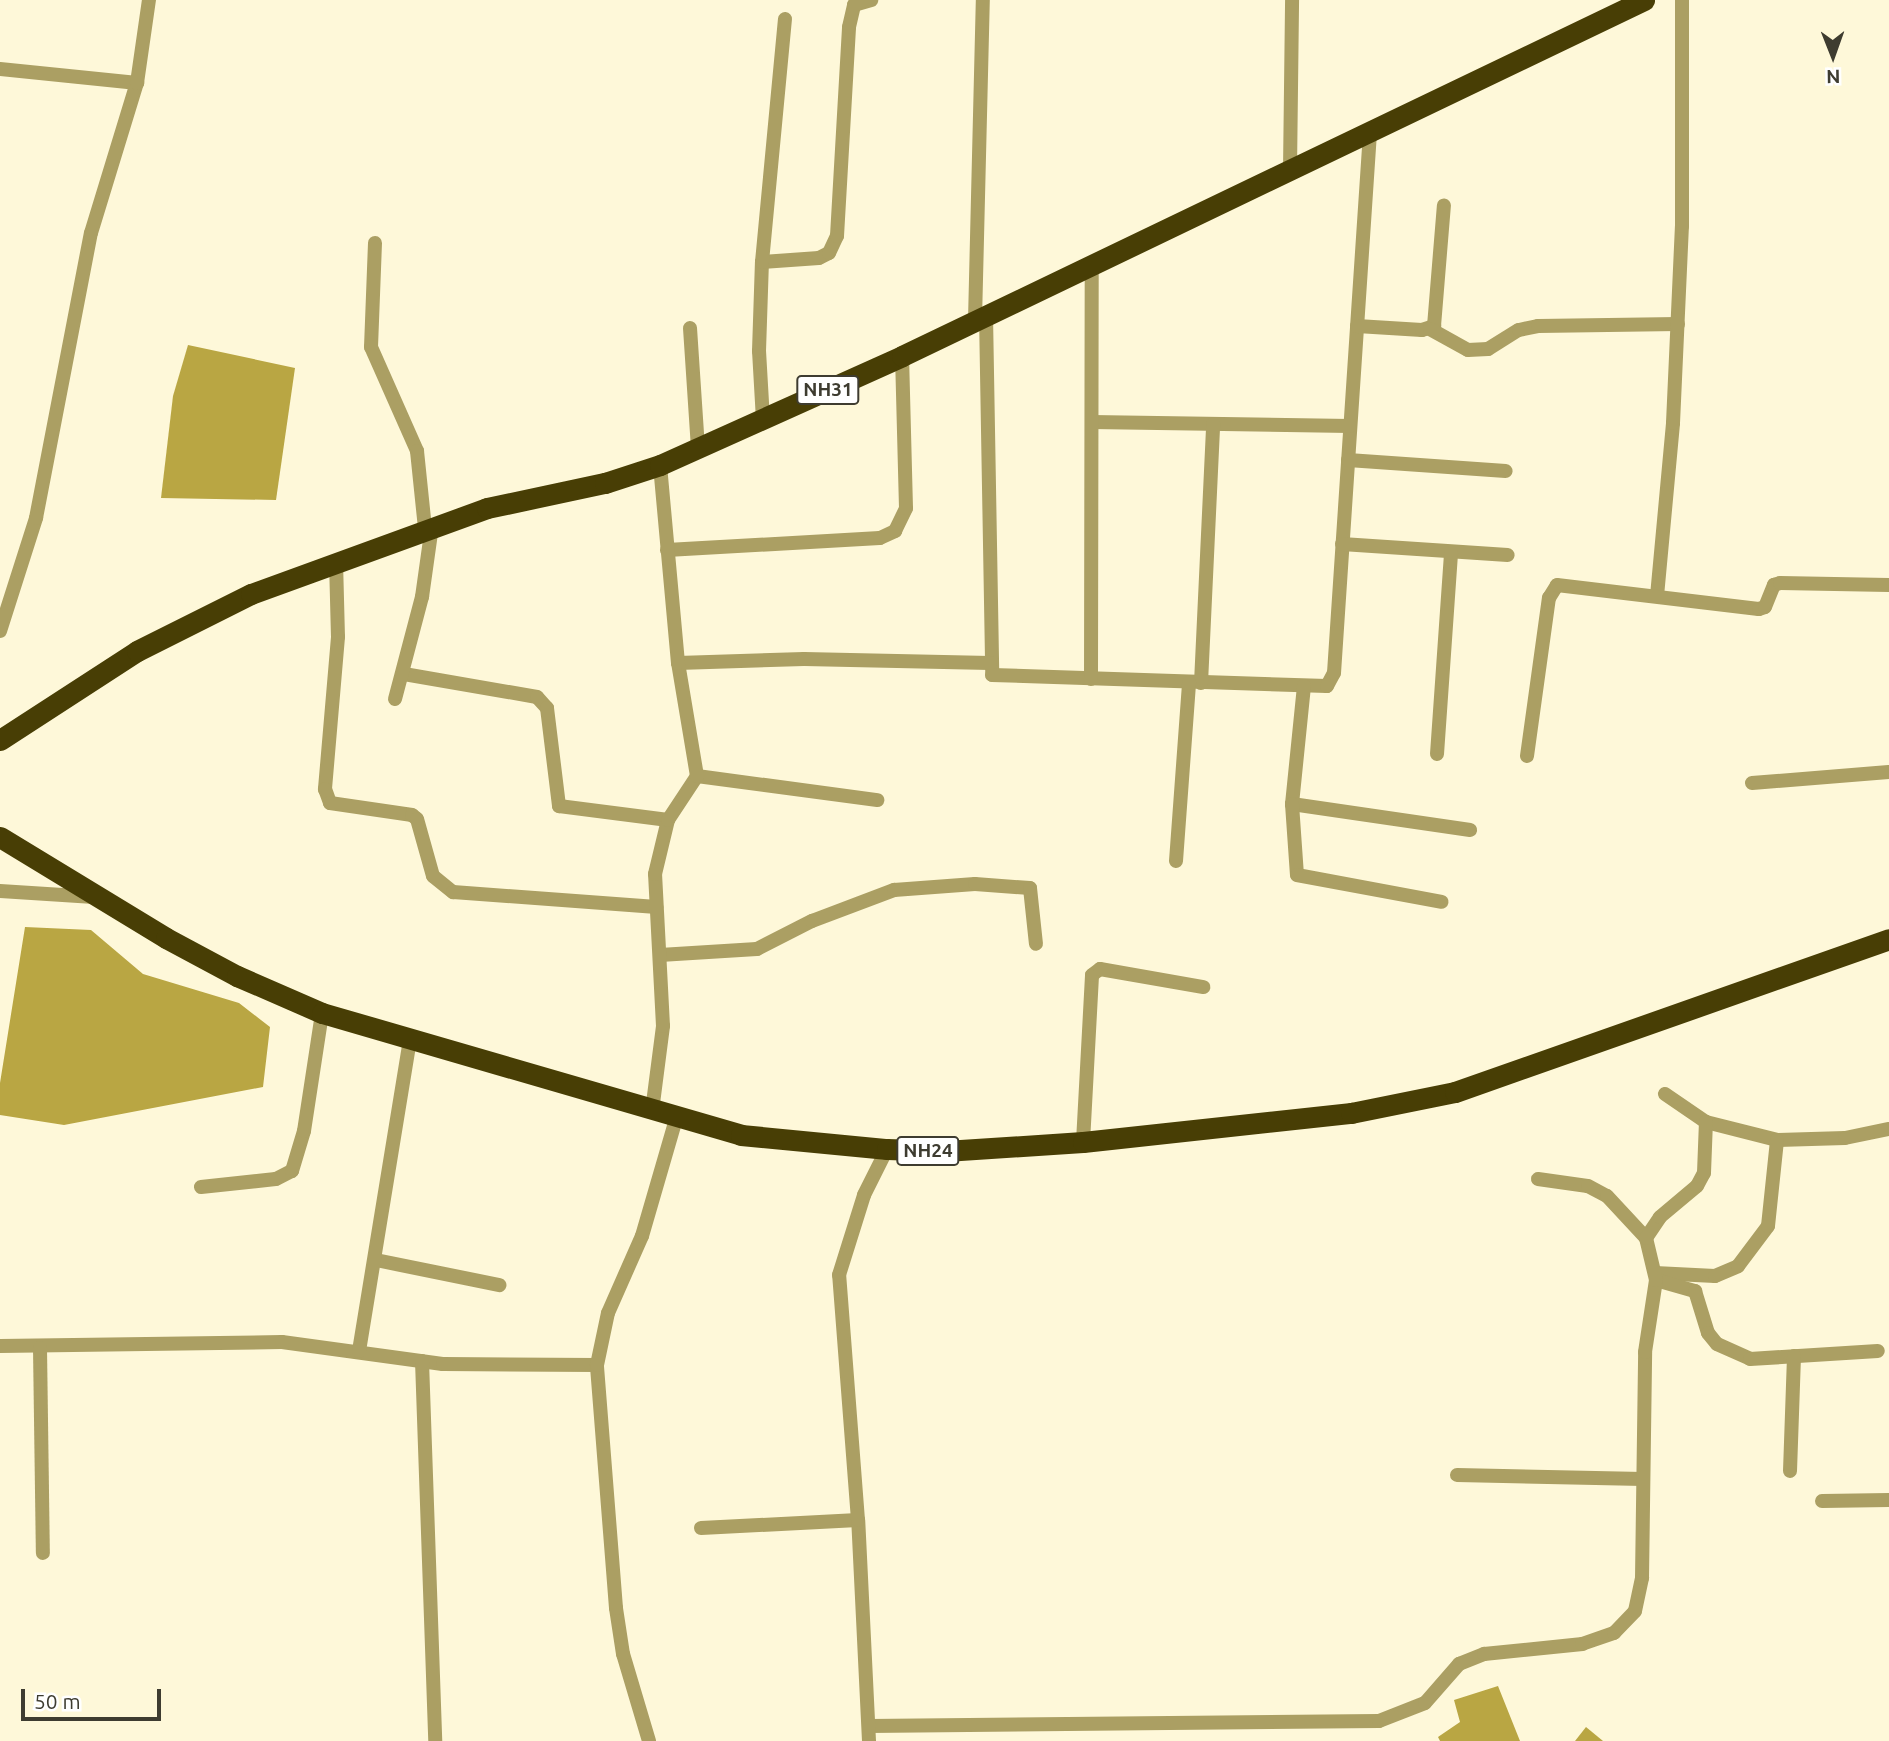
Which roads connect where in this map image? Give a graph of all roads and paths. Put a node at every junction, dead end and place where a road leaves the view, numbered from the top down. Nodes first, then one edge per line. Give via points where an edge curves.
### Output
1 (149, 0) edge
2 (872, 0) edge
3 (983, 0) edge
4 (1292, 0) edge
5 (1644, 0) edge
6 (1682, 0) edge
7 (785, 19) dead end
8 (0, 69) edge
9 (137, 83) junction
10 (1370, 133) junction
11 (1290, 170) junction
12 (1444, 205) dead end
13 (374, 243) dead end
14 (762, 262) junction
15 (1092, 265) junction
16 (981, 318) junction
17 (1678, 324) junction
18 (1357, 326) junction
19 (690, 328) dead end
20 (1430, 329) junction
21 (902, 356) junction
22 (763, 420) junction
23 (1092, 422) junction
24 (1213, 424) junction
25 (1350, 426) junction
26 (698, 449) junction
27 (1348, 460) junction
28 (660, 465) junction
29 (1506, 471) dead end
30 (428, 528) junction
31 (1342, 544) junction
32 (667, 550) junction
33 (1451, 552) junction
34 (1508, 555) dead end
35 (336, 561) junction
36 (1889, 585) edge
37 (1657, 596) junction
38 (0, 631) edge
39 (678, 663) junction
40 (990, 663) junction
41 (404, 674) junction
42 (1091, 679) junction
43 (1195, 682) junction
44 (1304, 686) junction
45 (395, 699) dead end
46 (0, 740) edge
47 (1437, 754) dead end
48 (1527, 756) dead end
49 (1889, 772) edge
50 (697, 776) junction
51 (1752, 783) dead end
52 (877, 800) dead end
53 (1292, 804) junction
54 (668, 820) junction
55 (1470, 830) dead end
56 (0, 837) edge
57 (1176, 861) dead end
58 (0, 891) edge
59 (96, 897) junction
60 (1443, 902) dead end
61 (656, 907) junction
62 (1889, 939) edge
63 (1037, 944) dead end
64 (660, 956) junction
65 (1203, 987) dead end
66 (322, 1013) junction
67 (410, 1041) junction
68 (1665, 1094) dead end
69 (652, 1111) junction
70 (676, 1119) junction
71 (1706, 1122) junction
72 (1889, 1129) edge
73 (1777, 1140) junction
74 (1083, 1142) junction
75 (887, 1149) junction
76 (1538, 1179) dead end
77 (201, 1187) dead end
78 (1646, 1238) junction
79 (376, 1260) junction
80 (1655, 1276) junction
81 (499, 1285) dead end
82 (0, 1346) edge
83 (40, 1348) junction
84 (359, 1350) junction
85 (1878, 1351) dead end
86 (1794, 1356) junction
87 (422, 1360) junction
88 (597, 1365) junction
89 (1790, 1471) dead end
90 (1457, 1475) dead end
91 (1643, 1479) junction
92 (1889, 1500) edge
93 (1822, 1501) dead end
94 (859, 1520) junction
95 (701, 1528) dead end
96 (43, 1553) dead end
97 (869, 1726) junction
98 (435, 1741) edge
99 (649, 1741) edge
100 (869, 1741) edge

1 - 9 street
2 - 14 street via 854,5 850,19 837,236 829,253 819,258
3 - 16 street
4 - 11 street
5 - 10 highway, NH31
6 - 17 street
7 - 14 street
8 - 9 street
9 - 38 street via 91,233 36,518
10 - 11 highway, NH31
10 - 18 street
11 - 15 highway, NH31
12 - 20 street via 1436,314
13 - 30 street via 371,347 417,451
14 - 22 street
15 - 16 highway, NH31
15 - 23 street
16 - 21 highway, NH31
16 - 40 street
17 - 20 street via 1538,326 1518,330 1488,349 1468,350
17 - 37 street
18 - 20 street
18 - 25 street
19 - 26 street
21 - 22 highway, NH31
21 - 32 street via 906,508 895,531 880,538
22 - 26 highway, NH31
23 - 24 street
23 - 42 street
24 - 25 street
24 - 43 street
25 - 27 street
26 - 28 highway, NH31
27 - 29 street
27 - 31 street
28 - 30 highway, NH31 via 606,484 487,508
28 - 32 street
30 - 35 highway, NH31
30 - 41 street via 422,597
31 - 33 street
31 - 44 street via 1334,673 1327,686
32 - 39 street
33 - 34 street
33 - 47 street
35 - 46 highway, NH31 via 186,624
35 - 61 street via 338,636 325,789 330,803 417,819 433,876 453,892
36 - 37 street via 1780,583 1759,609
37 - 48 street via 1567,583 1553,590
39 - 40 street via 804,659
39 - 50 street
40 - 42 street via 992,675 999,678
41 - 45 street
41 - 54 street via 537,697 547,708 559,806
42 - 43 street
43 - 44 street
43 - 57 street
44 - 53 street
49 - 51 street
50 - 52 street
50 - 54 street
53 - 55 street
53 - 60 street via 1297,875
54 - 61 street via 655,874
56 - 59 highway, NH24
58 - 59 street
59 - 66 highway, NH24 via 237,976
61 - 64 street
62 - 74 highway, NH24 via 1455,1092 1351,1113
63 - 64 street via 1030,888 953,885 894,890 812,921 757,949
64 - 69 street via 663,1026
65 - 74 street via 1100,969 1092,975
66 - 67 highway, NH24
66 - 77 street via 304,1131 292,1171 276,1179
67 - 69 highway, NH24
67 - 79 street
68 - 71 street
69 - 70 highway, NH24
70 - 75 highway, NH24 via 741,1135
70 - 88 street via 642,1236 608,1313
71 - 73 street
71 - 78 street via 1704,1173 1698,1186 1660,1217
72 - 73 street via 1845,1139
73 - 80 street via 1768,1226 1738,1266 1715,1276
74 - 75 highway, NH24 via 945,1151
75 - 94 street via 864,1195 839,1275
76 - 78 street via 1588,1186 1607,1196
78 - 80 street
79 - 81 street
79 - 84 street
80 - 86 street via 1695,1291 1709,1333 1733,1354 1749,1359
80 - 91 street via 1646,1352
82 - 83 street
83 - 84 street via 282,1342
83 - 96 street
84 - 87 street
85 - 86 street
86 - 89 street
87 - 88 street
87 - 98 street
88 - 99 street via 616,1608 623,1654
90 - 91 street
91 - 97 street via 1642,1578 1635,1611 1614,1633 1582,1644 1484,1654 1459,1664 1425,1703 1405,1715 1366,1721
92 - 93 street
94 - 95 street
94 - 97 street
97 - 100 street

